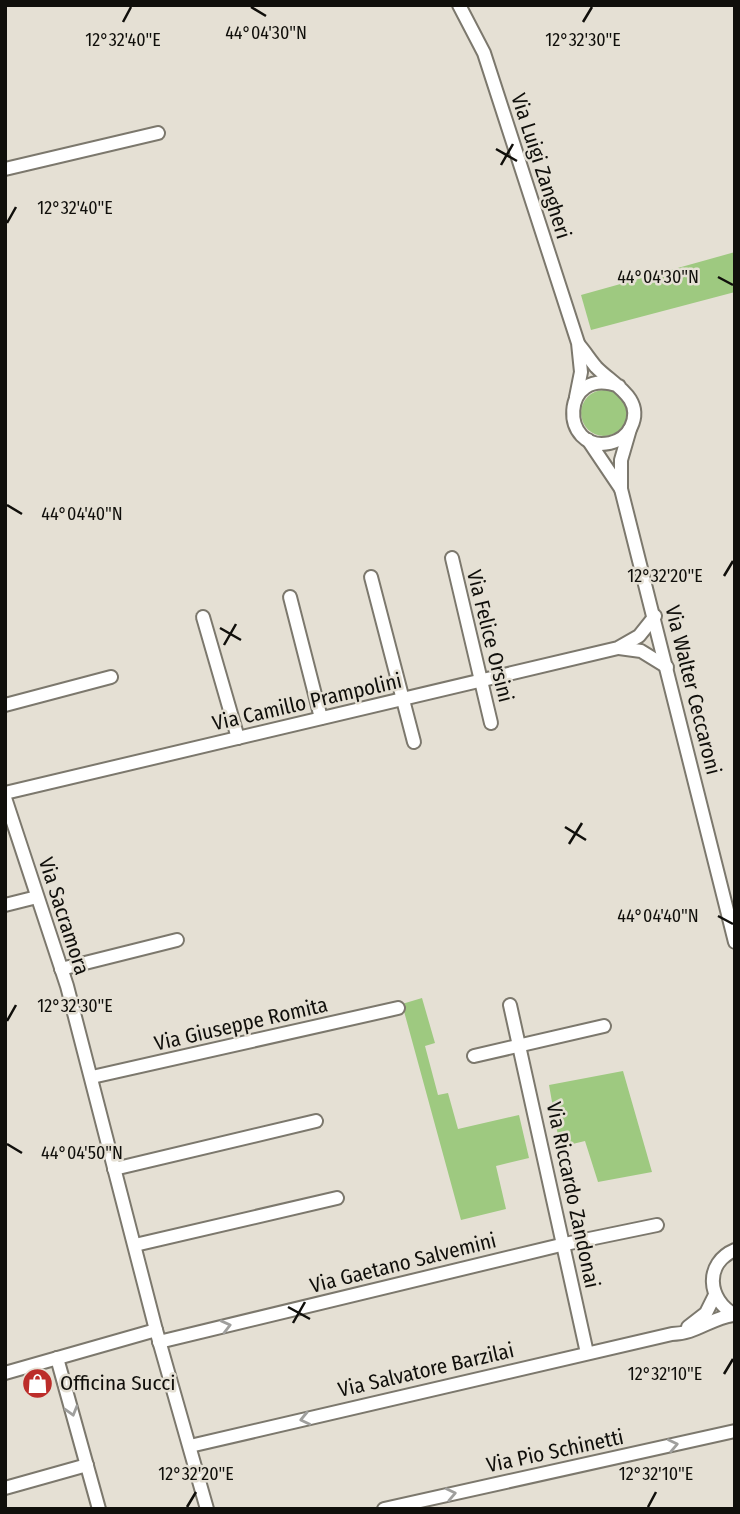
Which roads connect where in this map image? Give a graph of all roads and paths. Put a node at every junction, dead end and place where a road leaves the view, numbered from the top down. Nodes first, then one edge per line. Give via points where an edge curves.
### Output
1 (458, 5) edge
2 (158, 133) dead end
3 (5, 169) edge
4 (578, 342) junction
5 (619, 386) junction
6 (576, 397) junction
7 (630, 429) junction
8 (588, 440) junction
9 (621, 489) junction
10 (452, 558) dead end
11 (371, 576) dead end
12 (290, 597) dead end
13 (203, 617) dead end
14 (655, 617) junction
15 (618, 648) junction
16 (667, 667) junction
17 (111, 677) dead end
18 (481, 681) junction
19 (402, 699) junction
20 (5, 705) edge
21 (321, 718) junction
22 (491, 723) dead end
23 (238, 738) junction
24 (414, 742) dead end
25 (5, 795) edge
26 (37, 897) junction
27 (5, 905) edge
28 (177, 940) dead end
29 (735, 942) edge
30 (61, 969) junction
31 (510, 1005) dead end
32 (398, 1008) dead end
33 (604, 1026) dead end
34 (520, 1046) junction
35 (474, 1056) dead end
36 (92, 1077) junction
37 (316, 1121) dead end
38 (114, 1169) junction
39 (337, 1198) dead end
40 (277, 1220) dead end
41 (657, 1225) dead end
42 (565, 1244) junction
43 (136, 1248) junction
44 (735, 1250) edge
45 (715, 1295) junction
46 (734, 1315) edge
47 (672, 1334) junction
48 (158, 1336) junction
49 (587, 1353) junction
50 (57, 1358) junction
51 (5, 1373) edge
52 (735, 1431) edge
53 (190, 1446) junction
54 (87, 1465) junction
55 (5, 1488) edge
56 (99, 1509) edge
57 (206, 1509) edge
58 (384, 1509) edge

1 - 4 street, Via Luigi Zangheri via 484,53
2 - 3 street
4 - 5 street, Via Luigi Zangheri via 596,367
4 - 6 street, Via Luigi Zangheri via 581,372
5 - 6 street via 600,382
5 - 7 street, Via Walter Ceccaroni via 632,400
6 - 8 street, Via Walter Ceccaroni via 572,416
7 - 8 street via 616,441
7 - 9 street, Via Walter Ceccaroni via 621,460
8 - 9 street, Via Walter Ceccaroni
9 - 14 street, Via Walter Ceccaroni
10 - 18 street, Via Felice Orsini
11 - 19 street
12 - 21 street
13 - 23 street
14 - 15 street, Via Camillo Prampolini via 639,636
14 - 16 street, Via Walter Ceccaroni
15 - 16 street, Via Camillo Prampolini via 641,651
15 - 18 street, Via Camillo Prampolini
16 - 29 street, Via Walter Ceccaroni
17 - 20 street
18 - 19 street, Via Camillo Prampolini
18 - 22 street, Via Felice Orsini
19 - 21 street, Via Camillo Prampolini
19 - 24 street
21 - 23 street, Via Camillo Prampolini
23 - 25 street, Via Camillo Prampolini
25 - 26 street, Via Sacramora
26 - 27 street
26 - 30 street, Via Sacramora
28 - 30 street
30 - 36 street, Via Sacramora
31 - 34 street, Via Riccardo Zandonai
32 - 36 street, Via Giuseppe Romita
33 - 34 street
34 - 35 street
34 - 42 street, Via Riccardo Zandonai
36 - 38 street, Via Sacramora
37 - 38 street
38 - 43 street, Via Sacramora
39 - 43 street
40 - 43 street
41 - 42 street, Via Gaetano Salvemini
48 -> 42 street, Via Gaetano Salvemini
42 - 49 street, Via Riccardo Zandonai
43 - 48 street, Via Sacramora
44 - 45 street via 716,1267
45 - 46 street
45 - 47 street, Via Salvatore Barzilai via 706,1313
46 - 47 street, Via Salvatore Barzilai via 718,1317 689,1334
47 - 49 street, Via Salvatore Barzilai
48 - 50 street, Via Gaetano Salvemini
48 - 53 street, Via Sacramora
49 -> 53 street, Via Salvatore Barzilai
50 - 51 street, Via Gaetano Salvemini
50 -> 54 street
58 -> 52 street, Via Pio Schinetti
53 - 57 street, Via Sacramora
54 - 55 street
54 - 56 street

